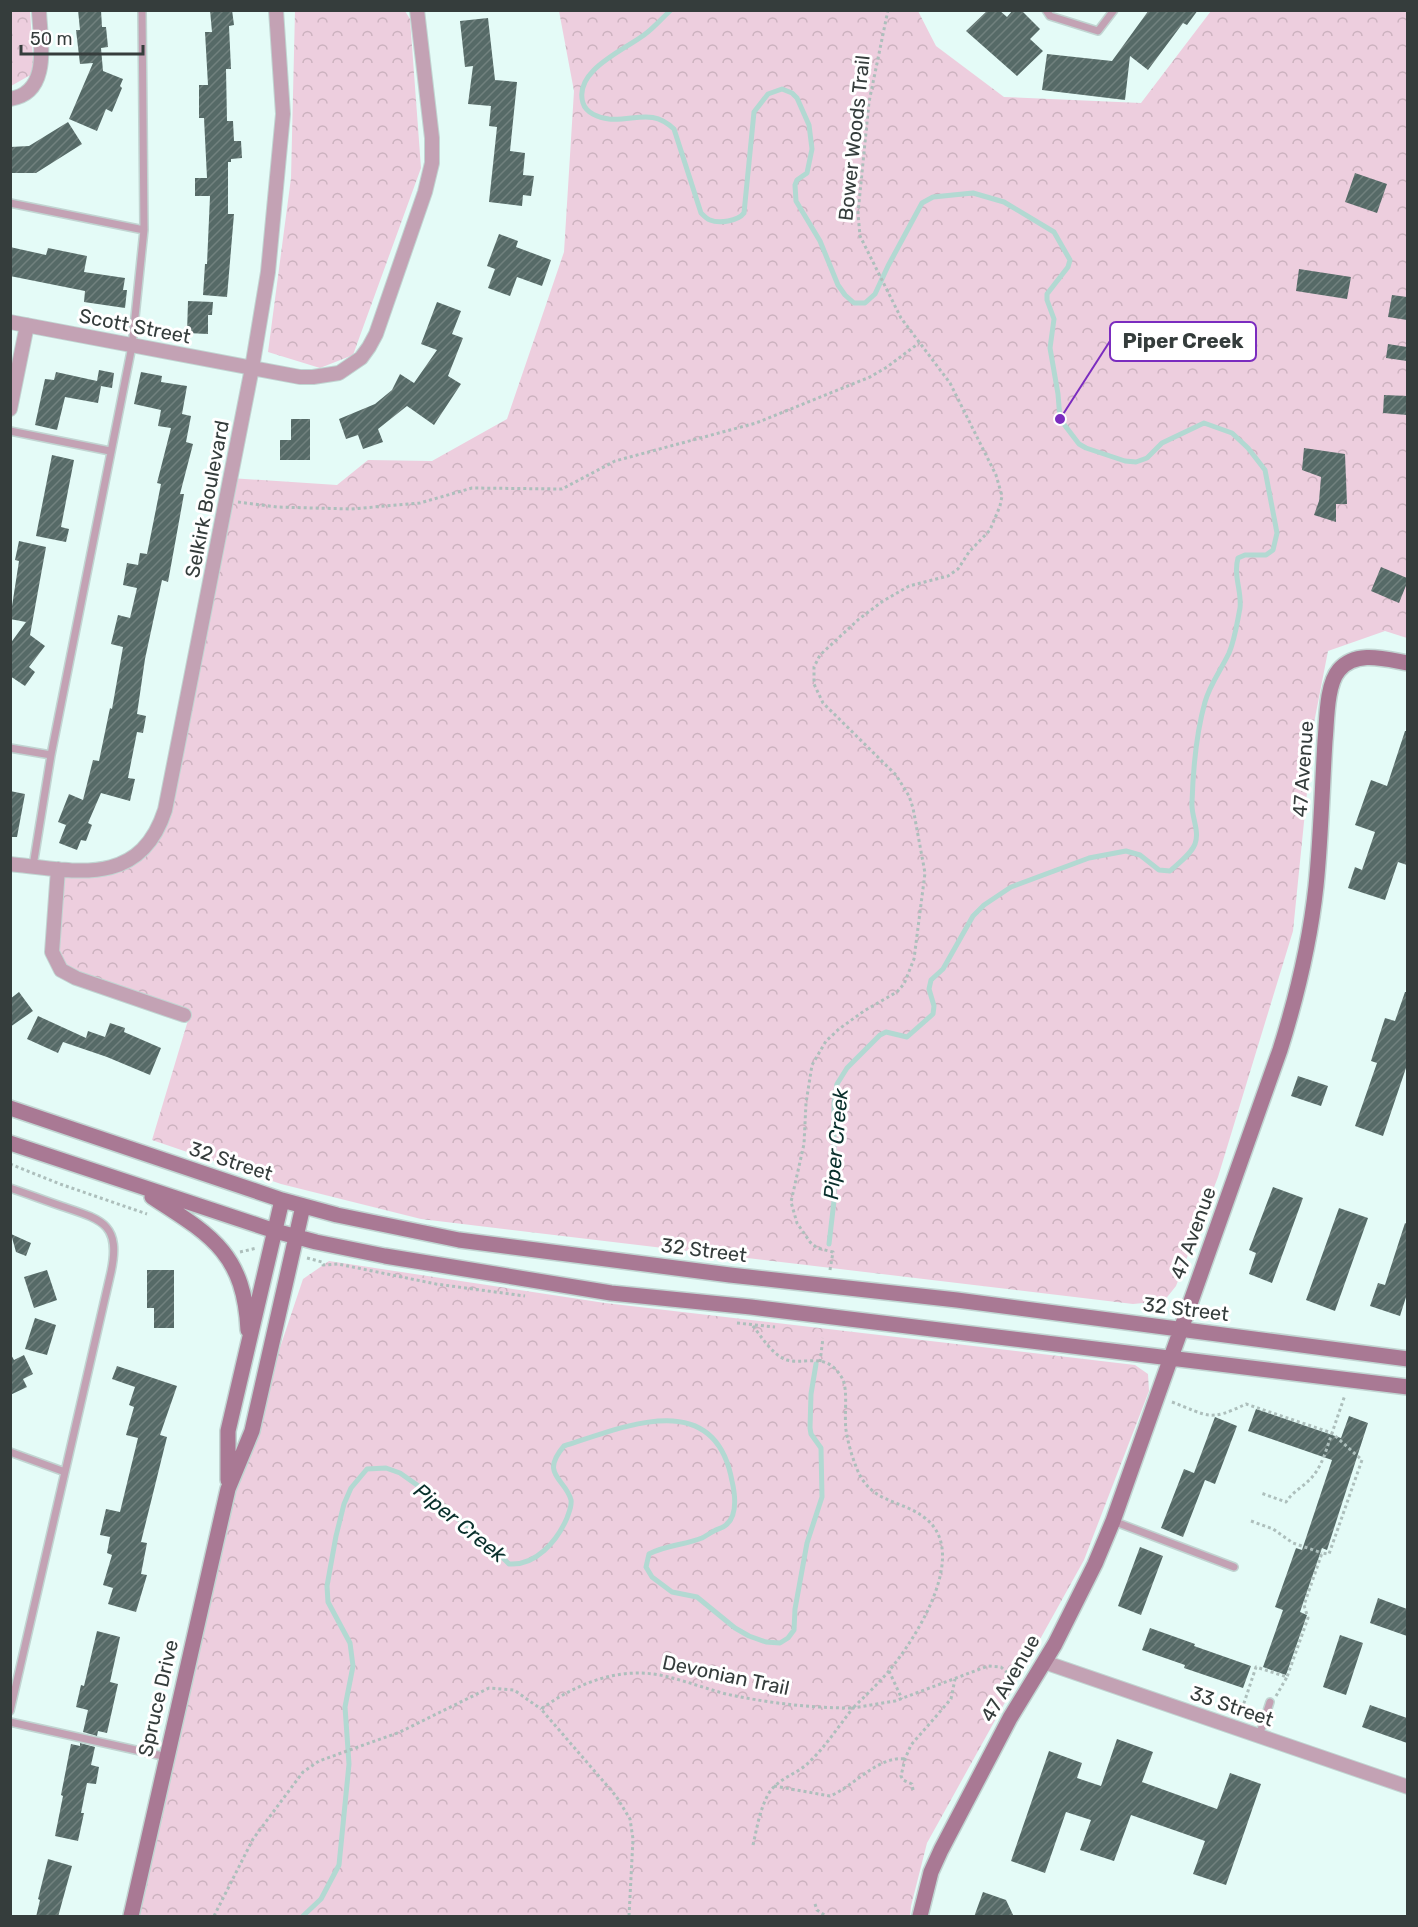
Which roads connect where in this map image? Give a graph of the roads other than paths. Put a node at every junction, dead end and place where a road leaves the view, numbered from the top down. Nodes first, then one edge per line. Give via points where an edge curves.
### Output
1 (39, 10) edge
2 (142, 10) edge
3 (276, 10) edge
4 (417, 10) edge
5 (1046, 10) edge
6 (1114, 10) edge
7 (10, 99) edge
8 (10, 203) edge
9 (144, 230) junction
10 (10, 322) edge
11 (27, 325) junction
12 (132, 346) junction
13 (252, 368) junction
14 (10, 410) edge
15 (10, 431) edge
16 (110, 451) junction
17 (1407, 663) edge
18 (10, 748) edge
19 (51, 755) junction
20 (10, 864) edge
21 (33, 866) junction
22 (58, 869) junction
23 (184, 1015) dead end
24 (10, 1108) edge
25 (10, 1143) edge
26 (130, 1184) junction
27 (10, 1188) edge
28 (282, 1200) junction
29 (303, 1206) junction
30 (275, 1232) junction
31 (295, 1237) junction
32 (1181, 1329) junction
33 (249, 1345) junction
34 (1171, 1357) junction
35 (1407, 1359) edge
36 (1407, 1386) edge
37 (10, 1452) edge
38 (65, 1472) junction
39 (228, 1489) junction
40 (1113, 1521) junction
41 (1234, 1567) dead end
42 (1044, 1662) junction
43 (1270, 1702) road end
44 (10, 1712) edge
45 (10, 1722) edge
46 (1258, 1736) junction
47 (167, 1757) junction
48 (1407, 1787) edge
49 (131, 1917) edge
50 (920, 1917) edge

1 - 7 street via 40,72 31,88
2 - 9 lane
3 - 13 street, Selkirk Boulevard via 283,114 270,254
4 - 13 street, Scott Street via 432,164 376,334 361,358 339,373 300,377
5 - 6 lane via 1050,15 1098,31
8 - 9 lane
9 - 12 lane
10 - 11 street, Scott Street
11 - 12 street, Scott Street
11 - 14 street
12 - 13 street, Scott Street
12 - 16 lane
13 - 22 street, Selkirk Boulevard via 161,823 147,845 123,864 89,871
15 - 16 lane
16 - 19 lane
17 - 32 main road, 47 Avenue via 1358,658 1344,665 1335,676 1330,691 1316,888 1299,983 1259,1111
18 - 19 lane
19 - 21 lane
20 - 21 street, Selkirk Boulevard
21 - 22 street, Selkirk Boulevard
22 - 23 street via 52,946 61,970
24 - 28 main road, 32 Street
25 - 26 main road
26 - 30 main road
26 - 33 main road via 196,1226 229,1258 244,1292
27 - 38 lane via 98,1218 111,1235 114,1247
28 - 29 main road, 32 Street
28 - 30 main road, Spruce Drive
29 - 31 main road, Spruce Drive
29 - 32 main road, 32 Street via 459,1240
30 - 31 main road
30 - 33 main road, Spruce Drive
31 - 34 main road via 385,1256 611,1293
31 - 39 main road, Spruce Drive via 252,1431
32 - 34 main road, 47 Avenue
32 - 35 main road, 32 Street
33 - 39 main road, Spruce Drive via 228,1431
34 - 36 main road
34 - 40 main road, 47 Avenue
37 - 38 lane
38 - 44 lane
39 - 47 main road, Spruce Drive
40 - 41 lane
40 - 42 main road, 47 Avenue
42 - 46 street, 33 Street
42 - 50 main road, 47 Avenue via 941,1850
43 - 46 lane
45 - 47 lane
46 - 48 street, 33 Street
47 - 49 main road, Spruce Drive

